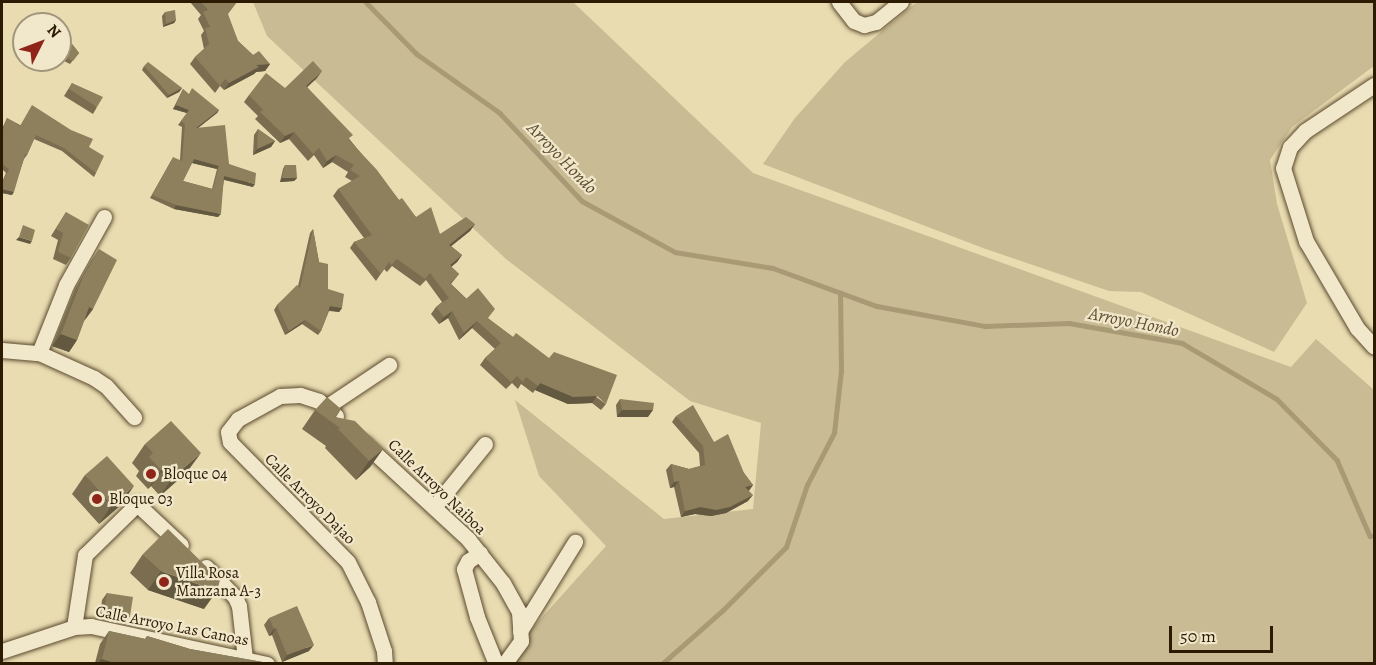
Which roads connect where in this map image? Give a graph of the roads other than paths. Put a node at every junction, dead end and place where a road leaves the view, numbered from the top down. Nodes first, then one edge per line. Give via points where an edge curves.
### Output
1 (838, 2) edge
2 (901, 2) edge
3 (1374, 85) edge
4 (104, 217) dead end
5 (1374, 347) edge
6 (2, 350) edge
7 (39, 353) junction
8 (389, 365) dead end
9 (326, 407) junction
10 (134, 417) dead end
11 (228, 432) joint
12 (485, 444) dead end
13 (434, 507) junction
14 (575, 542) dead end
15 (480, 553) junction
16 (74, 627) junction
17 (520, 636) junction
18 (2, 651) edge
19 (245, 658) junction
20 (267, 663) edge
21 (385, 663) edge
22 (496, 663) edge
23 (504, 663) edge

1 - 2 street via 854,21 864,25 876,22
3 - 5 street via 1305,130 1290,147 1283,168 1306,241 1357,328
4 - 7 street via 66,285
6 - 7 street
7 - 10 street via 106,386
8 - 9 street
9 - 11 street, Calle Arroyo Naiboa via 319,400 300,395 280,396 238,419
9 - 13 street, Calle Arroyo Naiboa
11 - 21 street, Calle Arroyo Dajao via 239,455 348,562 368,602
12 - 13 street
13 - 15 street, Calle Arroyo Naiboa
14 - 17 street
15 - 17 street, Calle Arroyo Naiboa via 519,612
15 - 22 street via 464,569 477,617
16 - 18 street, Calle Arroyo Las Canoas
16 - 19 street, Calle Arroyo Las Canoas via 91,626
16 - 19 street via 85,555 134,500 235,597
17 - 23 street
19 - 20 street, Calle Arroyo Las Canoas

